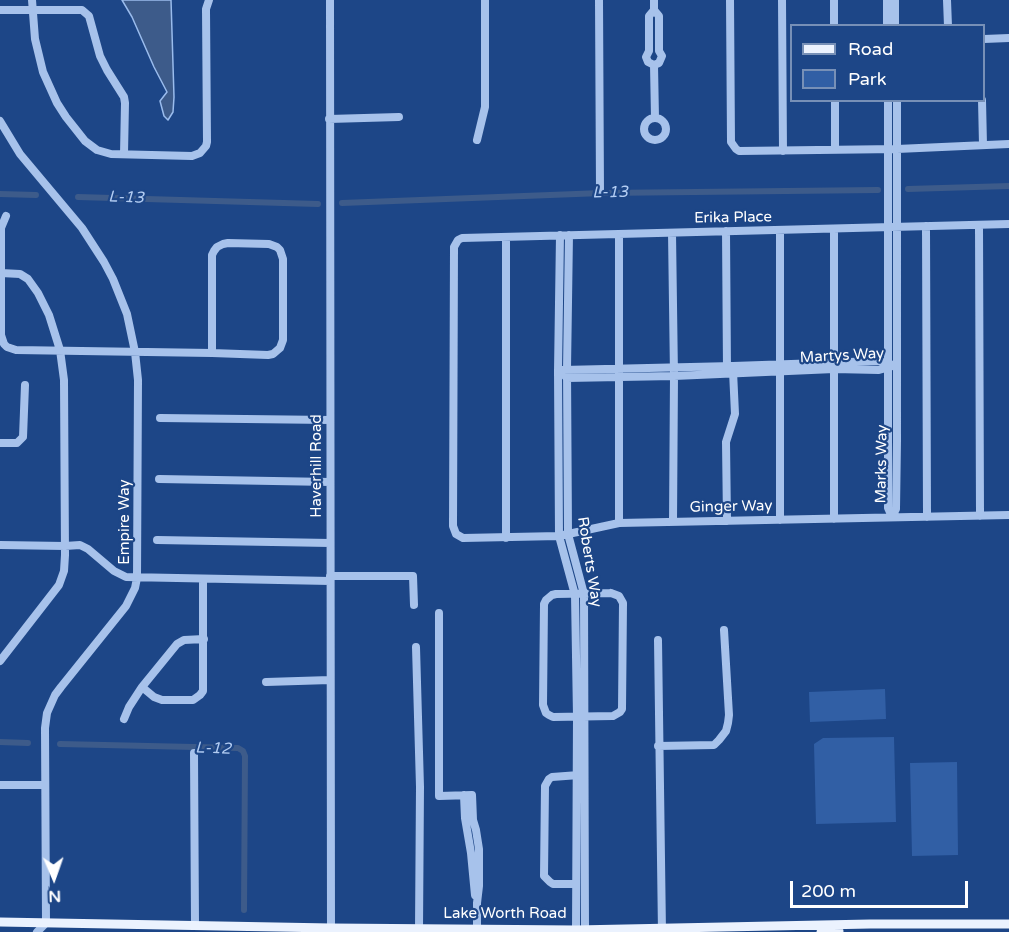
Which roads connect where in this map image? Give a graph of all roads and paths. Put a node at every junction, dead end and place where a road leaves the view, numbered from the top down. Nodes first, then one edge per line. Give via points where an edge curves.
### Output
1 (32, 0) edge
2 (209, 0) edge
3 (330, 0) edge
4 (485, 0) edge
5 (599, 0) edge
6 (654, 0) edge
7 (730, 0) edge
8 (782, 0) edge
9 (834, 0) edge
10 (887, 0) edge
11 (895, 0) edge
12 (947, 0) edge
13 (0, 10) edge
14 (32, 10) junction
15 (654, 10) junction
16 (834, 24) edge
17 (887, 24) edge
18 (896, 24) edge
19 (948, 24) edge
20 (1009, 38) edge
21 (985, 39) edge
22 (654, 65) junction
23 (835, 102) edge
24 (888, 102) edge
25 (897, 102) edge
26 (982, 102) edge
27 (399, 117) dead end
28 (655, 118) dead end
29 (329, 119) junction
30 (0, 121) edge
31 (477, 140) dead end
32 (1009, 144) edge
33 (983, 145) junction
34 (835, 149) junction
35 (893, 149) junction
36 (783, 151) junction
37 (124, 154) junction
38 (600, 190) dead end
39 (6, 216) dead end
40 (1009, 224) edge
41 (979, 225) junction
42 (926, 226) junction
43 (888, 228) junction
44 (897, 228) junction
45 (834, 229) junction
46 (780, 230) junction
47 (726, 231) junction
48 (672, 233) junction
49 (619, 234) junction
50 (560, 235) junction
51 (569, 235) junction
52 (506, 237) junction
53 (1, 273) edge
54 (60, 350) junction
55 (135, 352) junction
56 (212, 354) junction
57 (887, 365) junction
58 (897, 365) junction
59 (834, 366) junction
60 (780, 368) junction
61 (730, 370) junction
62 (558, 371) junction
63 (674, 371) junction
64 (619, 372) junction
65 (567, 373) junction
66 (25, 385) dead end
67 (160, 418) dead end
68 (330, 420) junction
69 (0, 443) edge
70 (159, 479) dead end
71 (330, 482) junction
72 (1009, 515) edge
73 (980, 516) junction
74 (892, 517) junction
75 (927, 517) junction
76 (834, 519) junction
77 (780, 520) junction
78 (726, 521) junction
79 (673, 522) junction
80 (619, 523) junction
81 (456, 534) joint
82 (568, 534) junction
83 (559, 537) junction
84 (506, 538) junction
85 (157, 540) dead end
86 (330, 543) junction
87 (0, 545) edge
88 (65, 546) junction
89 (137, 578) junction
90 (330, 578) junction
91 (203, 579) junction
92 (584, 594) junction
93 (575, 595) junction
94 (414, 605) dead end
95 (439, 613) dead end
96 (724, 630) dead end
97 (204, 639) junction
98 (658, 640) dead end
99 (416, 647) dead end
100 (0, 661) edge
101 (330, 680) junction
102 (266, 682) dead end
103 (142, 687) junction
104 (581, 717) junction
105 (124, 718) dead end
106 (658, 746) junction
107 (194, 753) dead end
108 (576, 775) junction
109 (585, 775) junction
110 (0, 784) edge
111 (45, 785) junction
112 (576, 884) junction
113 (0, 922) edge
114 (45, 923) junction
115 (884, 924) junction
116 (1009, 924) edge
117 (195, 925) junction
118 (419, 928) junction
119 (477, 929) junction
120 (331, 930) edge
121 (496, 930) edge
122 (581, 930) junction
123 (662, 930) edge
124 (37, 932) edge
125 (821, 932) edge

1 - 14 street
2 - 37 street via 206,146 192,156
3 - 29 street, Haverhill Road
4 - 31 street via 485,107
5 - 38 street
6 - 15 street
7 - 36 street via 731,142 744,152
8 - 36 street
9 - 16 street
10 - 17 street
11 - 18 street
12 - 19 street
13 - 14 street
14 - 37 street via 43,72 66,117 92,147
14 - 37 street via 82,10 89,16 100,56 124,97
15 - 22 street via 649,16 646,57
15 - 22 street via 659,16 662,56
20 - 21 street
22 - 28 street
23 - 34 street
24 - 35 street, Marks Way
25 - 35 street, Marks Way
26 - 33 street
27 - 29 street
29 - 68 street, Haverhill Road
30 - 55 street, Empire Way via 20,154 82,228 104,262 127,314
32 - 33 street
33 - 35 street
34 - 35 street
34 - 36 street
35 - 43 street, Marks Way
35 - 44 street, Marks Way
39 - 53 street via 1,228
40 - 41 street, Erika Place
41 - 42 street, Erika Place
41 - 73 street
42 - 44 street, Erika Place
42 - 75 street
43 - 44 street, Erika Place
43 - 45 street, Erika Place
43 - 57 street, Marks Way
44 - 58 street, Marks Way
45 - 46 street, Erika Place
45 - 59 street
46 - 47 street, Erika Place
46 - 60 street
47 - 48 street, Erika Place
47 - 61 street
48 - 49 street, Erika Place
48 - 63 street
49 - 51 street, Erika Place
49 - 64 street
50 - 51 street, Erika Place
50 - 52 street, Erika Place
50 - 62 street, Roberts Way
51 - 65 street, Roberts Way
52 - 81 street, Erika Place via 466,238 458,240 454,248
52 - 84 street
53 - 54 street via 20,274 28,279 46,309
53 - 54 street via 4,344 16,350
54 - 55 street
54 - 88 street via 64,380
55 - 56 street
55 - 89 street, Empire Way
56 - 56 street via 212,255 217,247 228,243 273,245 282,254 280,348 273,354
57 - 58 street, Martys Way
57 - 59 street, Martys Way via 878,361
57 - 74 street, Marks Way via 888,508
58 - 74 street, Marks Way via 896,509
59 - 60 street, Martys Way
59 - 76 street
60 - 61 street, Martys Way
60 - 77 street
61 - 63 street, Martys Way
61 - 78 street via 735,414 726,442
62 - 65 street, Martys Way
62 - 83 street, Roberts Way
63 - 64 street, Martys Way
63 - 79 street
64 - 65 street, Martys Way
64 - 80 street
65 - 82 street, Roberts Way
66 - 69 street via 23,437 17,443
67 - 68 street
68 - 71 street, Haverhill Road
70 - 71 street
71 - 86 street, Haverhill Road
72 - 73 street, Ginger Way
73 - 75 street, Ginger Way
74 - 75 street, Ginger Way
74 - 76 street, Ginger Way
76 - 77 street, Ginger Way
77 - 78 street, Ginger Way
78 - 79 street, Ginger Way
79 - 80 street, Ginger Way
80 - 82 street, Ginger Way
81 - 84 street, Ginger Way via 463,538
82 - 83 street, Ginger Way
82 - 92 street, Roberts Way
83 - 84 street, Ginger Way
83 - 93 street, Roberts Way
85 - 86 street
86 - 90 street, Haverhill Road
87 - 88 street
88 - 89 street via 84,546 118,574
88 - 100 street via 59,585
89 - 91 street
89 - 111 street, Empire Way via 126,606 50,704 45,723
90 - 91 street
90 - 94 street via 413,576
90 - 101 street, Haverhill Road
91 - 97 street
92 - 93 street
92 - 104 street, Roberts Way
92 - 104 street via 615,594 623,603 622,709 613,716
93 - 104 street, Roberts Way
93 - 104 street via 552,595 544,604 543,705 553,717
95 - 119 street via 439,795 468,795 479,849
96 - 106 street via 729,715 726,731 714,745
97 - 103 street via 177,644
97 - 103 street via 204,686 197,698 162,700
98 - 106 street
99 - 118 street
101 - 102 street
101 - 120 street, Haverhill Road
103 - 105 street
104 - 108 street, Roberts Way
104 - 109 street, Roberts Way
106 - 123 street
107 - 117 street
108 - 109 street
108 - 112 street, Roberts Way
108 - 112 street via 552,777 546,782 544,872 553,884
109 - 122 street, Roberts Way
110 - 111 street
111 - 114 street, Empire Way
112 - 122 street, Roberts Way
113 - 114 main road, Lake Worth Road
114 - 117 main road, Lake Worth Road
114 - 124 street
115 - 116 main road, Lake Worth Road
115 - 123 main road, Lake Worth Road
115 - 125 main road via 879,929
117 - 120 main road, Lake Worth Road
118 - 119 main road, Lake Worth Road
118 - 120 main road, Lake Worth Road
119 - 121 main road, Lake Worth Road
121 - 122 main road, Lake Worth Road
122 - 123 main road, Lake Worth Road

